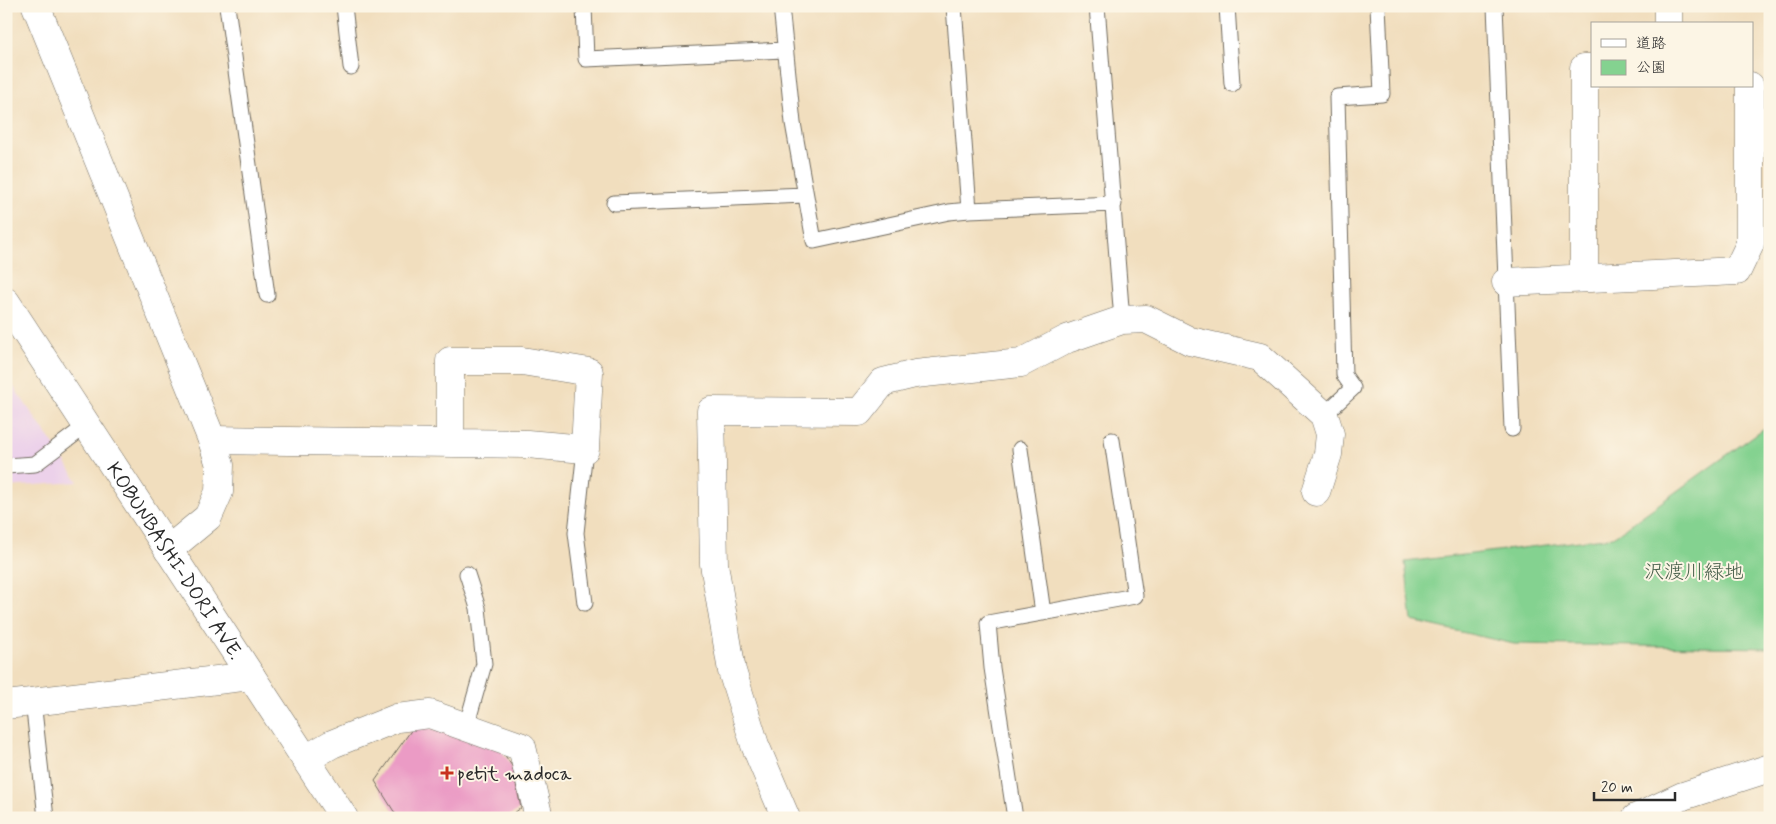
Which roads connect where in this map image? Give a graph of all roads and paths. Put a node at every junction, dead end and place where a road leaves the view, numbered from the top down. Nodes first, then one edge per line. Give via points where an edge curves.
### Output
1 (36, 6) edge
2 (227, 6) edge
3 (344, 6) edge
4 (584, 6) edge
5 (781, 6) edge
6 (954, 6) edge
7 (1097, 6) edge
8 (1227, 6) edge
9 (1378, 6) edge
10 (1495, 6) edge
11 (1668, 6) edge
12 (1668, 22) edge
13 (784, 50) junction
14 (351, 67) dead end
15 (1591, 68) edge
16 (1232, 84) dead end
17 (1750, 88) edge
18 (805, 195) junction
19 (614, 203) dead end
20 (1114, 204) junction
21 (969, 210) junction
22 (1584, 278) junction
23 (1506, 282) junction
24 (267, 296) dead end
25 (6, 302) edge
26 (1122, 320) junction
27 (1324, 415) junction
28 (87, 425) junction
29 (1512, 429) dead end
30 (212, 440) junction
31 (1112, 440) dead end
32 (450, 443) junction
33 (585, 449) junction
34 (1020, 449) dead end
35 (6, 466) edge
36 (1316, 492) dead end
37 (168, 550) junction
38 (467, 574) dead end
39 (585, 603) dead end
40 (1043, 613) junction
41 (251, 676) junction
42 (33, 701) junction
43 (6, 704) edge
44 (466, 727) junction
45 (306, 759) junction
46 (1770, 768) edge
47 (332, 813) edge
48 (46, 818) edge
49 (539, 818) edge
50 (786, 818) edge
51 (1015, 818) edge
52 (1636, 818) edge

1 - 30 street
2 - 24 lane
3 - 14 lane
4 - 13 lane via 586,59
5 - 13 lane
6 - 21 lane
7 - 20 lane
8 - 16 lane
9 - 27 lane via 1382,94 1338,97 1344,375 1353,388
10 - 23 lane
11 - 12 street
13 - 18 lane
15 - 22 street via 1584,68
17 - 22 street via 1750,244 1737,271
18 - 19 lane
18 - 21 lane via 814,241
20 - 21 lane
20 - 26 lane
22 - 23 street
23 - 29 lane
25 - 28 street, KOBUNBASHI-DORI AVE.
26 - 27 street via 1146,319 1190,341 1260,357
26 - 50 street via 1067,339 1021,362 915,374 883,382 859,412 711,411 714,564 732,671 755,744
27 - 36 street via 1330,434 1328,454
28 - 35 lane via 35,464
28 - 37 street, KOBUNBASHI-DORI AVE.
30 - 32 street
30 - 37 street via 220,465 215,500 208,517
31 - 40 lane via 1135,596
32 - 33 street
32 - 33 street via 450,361 522,361 589,372
33 - 39 lane via 576,533
34 - 40 lane
37 - 41 street, KOBUNBASHI-DORI AVE.
38 - 44 lane via 478,608 484,664
40 - 51 lane via 988,623
41 - 42 street
41 - 45 street, KOBUNBASHI-DORI AVE.
42 - 43 street
42 - 48 lane
44 - 45 street via 430,714 397,718 332,744
44 - 49 street via 522,747
45 - 47 street, KOBUNBASHI-DORI AVE.
46 - 52 street via 1683,796

